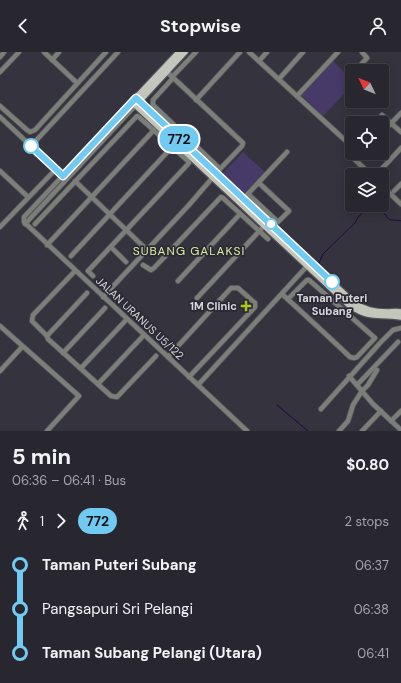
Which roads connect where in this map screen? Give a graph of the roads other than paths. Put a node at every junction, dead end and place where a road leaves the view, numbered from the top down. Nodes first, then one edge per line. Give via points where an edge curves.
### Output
1 (4, 52) edge
2 (19, 52) edge
3 (44, 52) edge
4 (59, 52) edge
5 (106, 52) edge
6 (118, 52) edge
7 (179, 52) edge
8 (185, 52) edge
9 (196, 52) edge
10 (240, 52) edge
11 (249, 52) edge
12 (267, 52) edge
13 (303, 52) edge
14 (338, 52) edge
15 (362, 52) edge
16 (0, 57) edge
17 (52, 60) junction
18 (259, 61) junction
19 (361, 64) edge
20 (0, 72) edge
21 (167, 72) junction
22 (172, 78) junction
23 (279, 79) junction
24 (77, 83) junction
25 (297, 96) junction
26 (196, 100) junction
27 (135, 102) junction
28 (0, 106) edge
29 (54, 109) junction
30 (401, 113) edge
31 (60, 114) junction
32 (382, 114) dead end
33 (0, 117) edge
34 (391, 123) junction
35 (154, 130) junction
36 (401, 132) edge
37 (345, 140) edge
38 (31, 146) junction
39 (172, 147) junction
40 (401, 148) edge
41 (287, 152) dead end
42 (90, 155) junction
43 (355, 160) edge
44 (364, 168) edge
45 (382, 168) edge
46 (56, 169) junction
47 (0, 171) edge
48 (216, 174) junction
49 (63, 176) junction
50 (75, 181) junction
51 (259, 183) junction
52 (401, 184) edge
53 (394, 192) dead end
54 (389, 193) edge
55 (248, 194) junction
56 (28, 197) junction
57 (92, 197) junction
58 (242, 201) junction
59 (46, 202) junction
60 (401, 204) edge
61 (110, 214) junction
62 (240, 214) junction
63 (25, 224) junction
64 (35, 224) dead end
65 (0, 226) edge
66 (264, 226) junction
67 (126, 230) junction
68 (259, 232) junction
69 (268, 239) dead end
70 (48, 245) junction
71 (111, 247) junction
72 (147, 250) junction
73 (71, 256) dead end
74 (126, 262) dead end
75 (309, 264) junction
76 (143, 265) dead end
77 (75, 271) junction
78 (93, 276) dead end
79 (178, 281) dead end
80 (87, 292) dead end
81 (282, 294) junction
82 (103, 297) junction
83 (197, 298) dead end
84 (288, 299) junction
85 (105, 308) dead end
86 (400, 315) edge
87 (127, 319) junction
88 (0, 326) edge
89 (401, 328) edge
90 (144, 335) junction
91 (229, 335) junction
92 (48, 336) junction
93 (236, 342) junction
94 (398, 342) dead end
95 (22, 347) junction
96 (362, 351) junction
97 (63, 353) junction
98 (156, 356) dead end
99 (168, 356) junction
100 (366, 357) junction
101 (80, 367) junction
102 (377, 370) dead end
103 (0, 371) edge
104 (349, 376) junction
105 (190, 377) junction
106 (98, 384) junction
107 (198, 385) junction
108 (357, 385) junction
109 (362, 392) junction
110 (321, 409) dead end
111 (381, 411) junction
112 (401, 411) edge
113 (392, 421) junction
114 (398, 430) edge
115 (47, 431) edge
116 (247, 431) edge
117 (339, 431) edge
118 (362, 431) edge

1 - 16 street
2 - 20 street
3 - 17 street
4 - 17 street
5 - 24 street
6 - 31 street
7 - 27 main road
8 - 21 main road
9 - 22 street
10 - 26 street
11 - 18 street
12 - 18 street
13 - 23 street
14 - 25 street
15 - 19 street via 367,58
17 - 24 street
18 - 23 street
21 - 22 street
21 - 27 main road
22 - 26 street
22 - 48 street via 153,100 153,105
23 - 25 street
24 - 29 street
25 - 37 street
26 - 48 street via 242,143
27 - 42 street
27 - 48 main road
27 - 49 street
28 - 29 street via 30,132 35,130
29 - 31 street
30 - 34 street
31 - 38 street
32 - 34 street
33 - 38 street
34 - 36 street
35 - 39 street
35 - 50 street via 137,116
35 - 57 street
38 - 46 street
39 - 61 street
39 - 67 street via 189,162
40 - 45 street
41 - 51 street
42 - 49 street via 69,174
42 - 59 street
43 - 44 street
46 - 49 street
46 - 56 street
47 - 56 street
48 - 58 main road
48 - 72 street
49 - 59 street via 64,180
49 - 63 street via 24,218
50 - 57 street
50 - 64 street
51 - 55 street
51 - 55 street via 289,211 278,222
52 - 53 street
54 - 60 street
55 - 58 street
56 - 65 street
57 - 61 street
57 - 70 street
58 - 66 main road
58 - 75 main road
59 - 63 street
61 - 67 street
61 - 73 street
62 - 68 street
62 - 76 street via 221,198 154,268 149,269
62 - 79 street
63 - 70 street, JALAN URANUS U5/122
66 - 68 street
66 - 75 main road
67 - 71 street
67 - 72 street
68 - 69 street
68 - 83 street
70 - 77 street, JALAN URANUS U5/122
71 - 74 street
71 - 78 street via 88,271
72 - 82 street
75 - 81 street
75 - 86 main road via 358,311 376,316
77 - 82 street, JALAN URANUS U5/122
77 - 92 street via 34,315 32,321
80 - 92 street
81 - 84 street
81 - 93 street
82 - 87 street, JALAN URANUS U5/122
84 - 96 street via 350,357 357,357
84 - 96 street via 307,280 312,281 374,338
85 - 97 street
87 - 90 street, JALAN URANUS U5/122
87 - 101 street
88 - 95 street
89 - 100 street via 393,330
90 - 99 street, JALAN URANUS U5/122
90 - 106 street
91 - 93 street
91 - 99 street via 255,307 246,295 233,287
91 - 105 street
92 - 97 street
93 - 107 street
94 - 108 street
95 - 103 street
95 - 115 street via 79,396
96 - 100 street
97 - 101 street
98 - 106 street via 117,397
99 - 105 street, JALAN URANUS U5/122
100 - 104 street
101 - 106 street
102 - 109 street
104 - 108 street
104 - 110 street
105 - 107 street, JALAN URANUS U5/122
107 - 116 street, JALAN URANUS U5/122
108 - 109 street
109 - 111 street
109 - 117 street via 353,405 348,421
111 - 113 street
111 - 118 street
112 - 113 street
113 - 114 street

